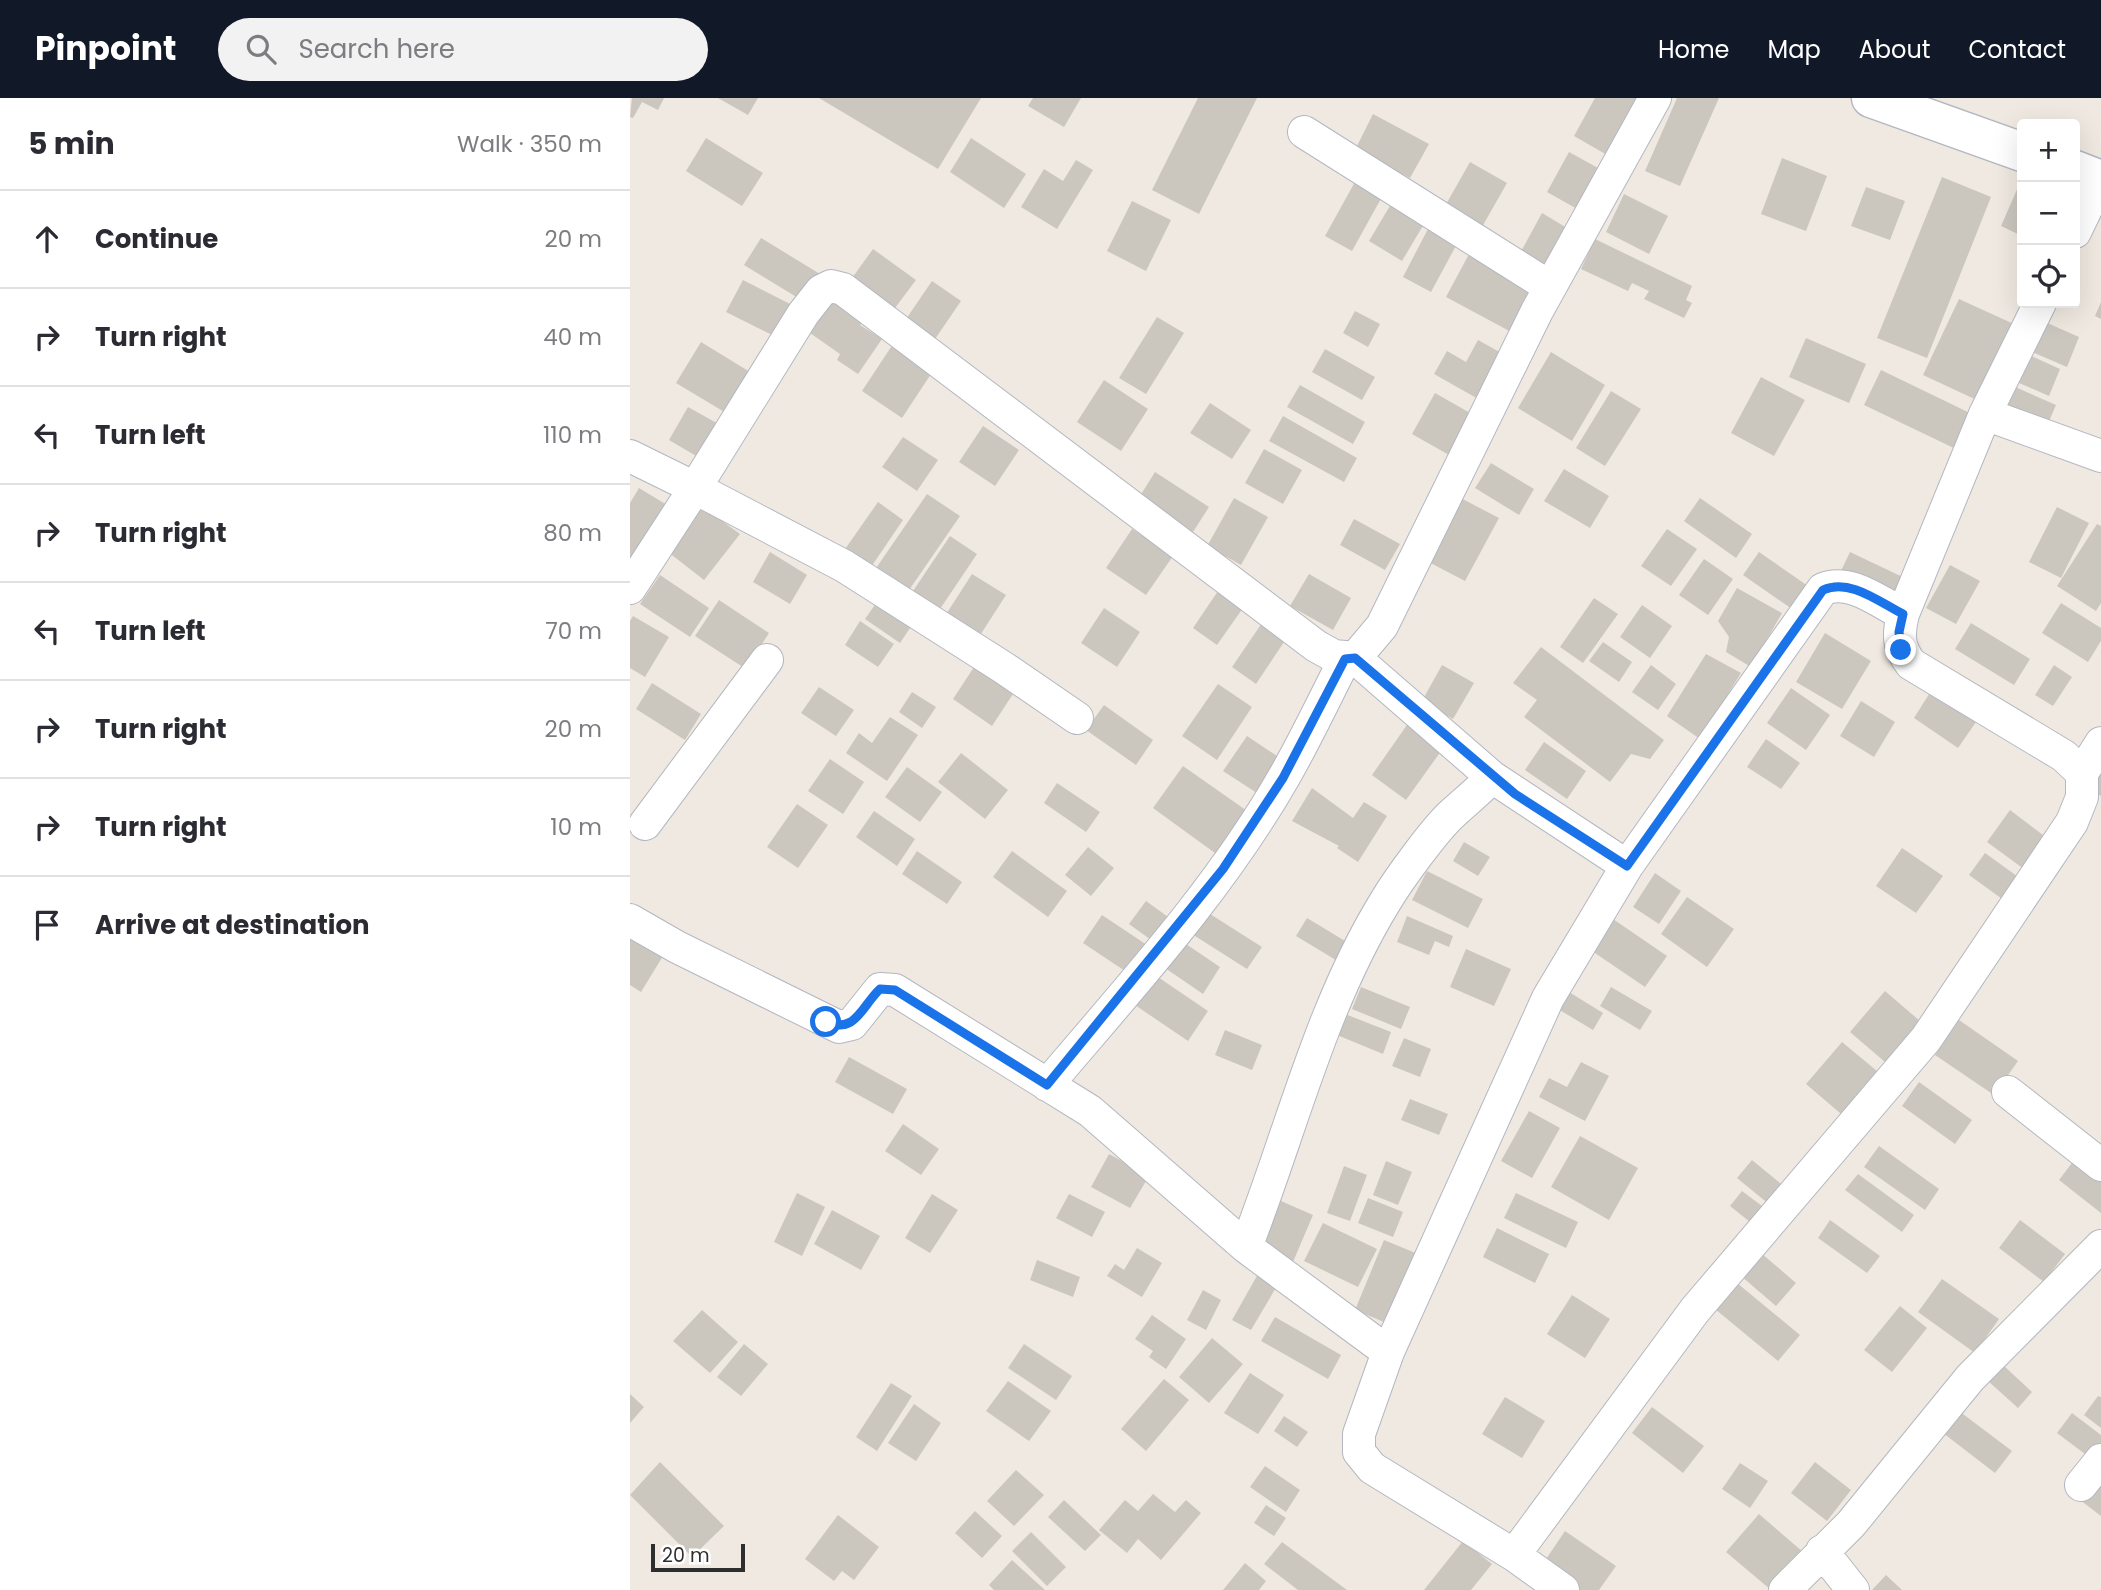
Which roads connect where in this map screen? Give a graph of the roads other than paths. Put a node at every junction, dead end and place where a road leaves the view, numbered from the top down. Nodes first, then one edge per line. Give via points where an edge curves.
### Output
1 (1655, 98) edge
2 (1871, 98) edge
3 (1927, 107) edge
4 (1304, 132) dead end
5 (2017, 150) edge
6 (2080, 172) edge
7 (2101, 180) edge
8 (2080, 222) edge
9 (1550, 287) junction
10 (2038, 308) edge
11 (1985, 414) junction
12 (630, 456) edge
13 (2101, 456) edge
14 (695, 488) junction
15 (630, 588) edge
16 (1903, 614) junction
17 (1350, 658) junction
18 (767, 660) dead end
19 (1077, 718) dead end
20 (2101, 743) edge
21 (2082, 773) junction
22 (1492, 776) junction
23 (635, 828) edge
24 (1627, 866) junction
25 (630, 920) edge
26 (1047, 1085) junction
27 (2008, 1092) dead end
28 (2101, 1165) edge
29 (1245, 1247) junction
30 (2096, 1260) edge
31 (1388, 1352) junction
32 (2101, 1460) edge
33 (2081, 1485) dead end
34 (1822, 1551) junction
35 (1514, 1555) junction
36 (1563, 1590) edge
37 (1785, 1590) edge
38 (1853, 1590) edge

1 - 9 street
2 - 3 main road
3 - 5 main road
4 - 9 street
6 - 7 main road
7 - 8 street
9 - 17 street via 1382,626
10 - 11 street
11 - 13 street
11 - 16 street
12 - 14 street
14 - 15 street
14 - 17 street via 803,314 821,291 831,286 843,289 1316,646
14 - 19 street via 844,566
16 - 21 street via 1901,650 1911,664 2064,756
16 - 24 street via 1850,587 1835,584 1823,590
17 - 22 street
17 - 26 street via 1283,778 1223,869
18 - 23 street
20 - 21 street
21 - 35 street via 2082,797 2072,822 1926,1039 1695,1310
22 - 24 street
22 - 29 street via 1452,814 1386,901 1346,976
24 - 31 street via 1548,998
25 - 26 street via 839,1027 852,1024 880,989 895,990
26 - 29 street via 1090,1111
27 - 28 street
29 - 31 street
30 - 34 street via 1970,1378 1851,1524
31 - 35 street via 1359,1434 1359,1452 1371,1468
32 - 33 street
34 - 37 street
34 - 38 street
35 - 36 street

